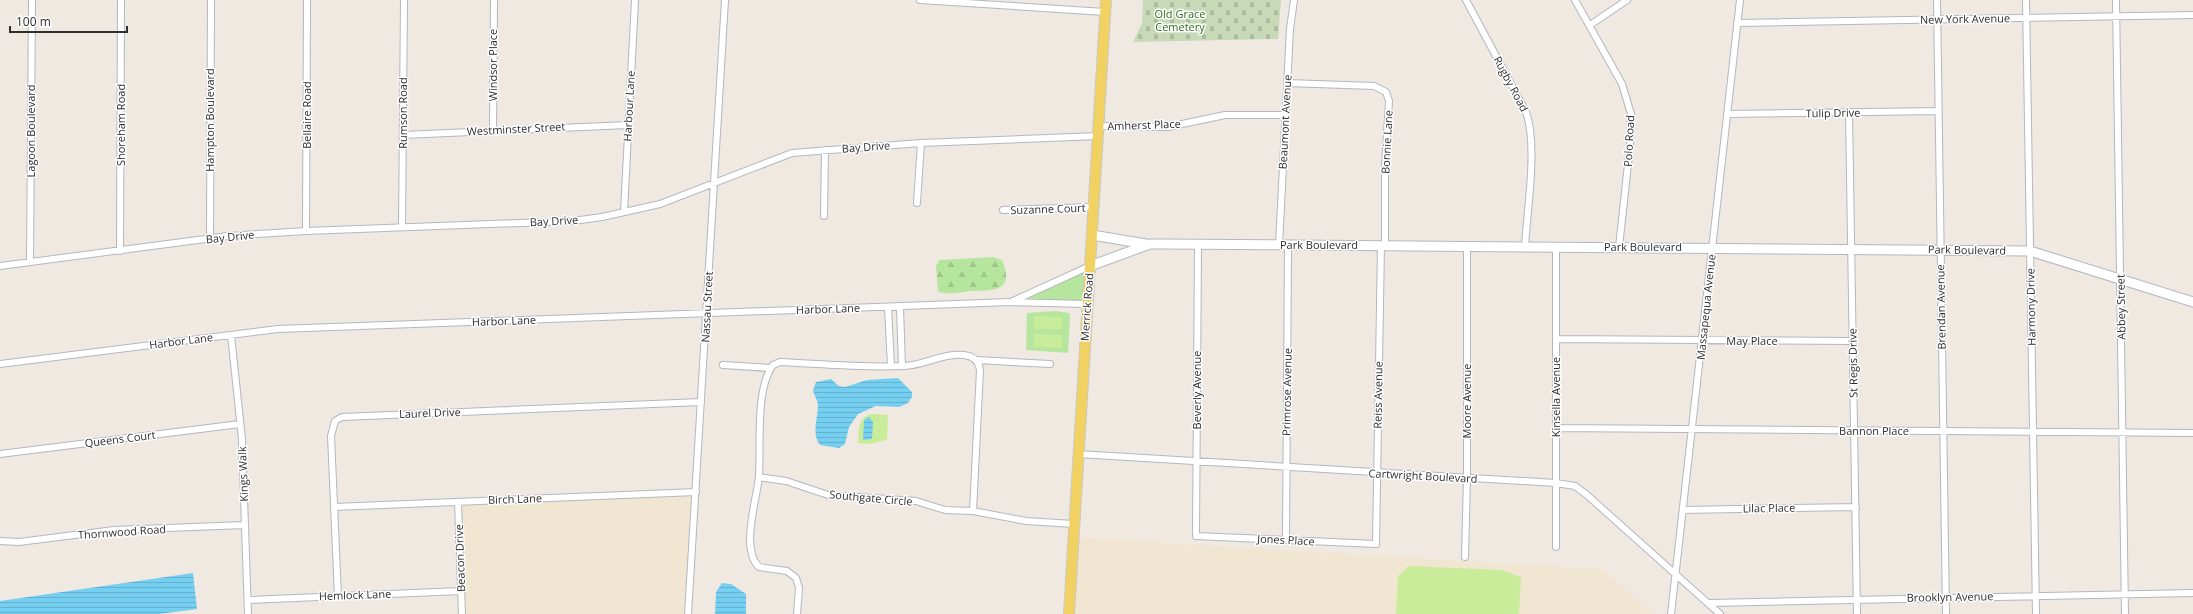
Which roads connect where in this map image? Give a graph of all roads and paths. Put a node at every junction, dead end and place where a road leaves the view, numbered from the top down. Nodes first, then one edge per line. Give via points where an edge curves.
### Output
1 (32, 0) edge
2 (121, 0) edge
3 (211, 0) edge
4 (307, 0) edge
5 (404, 0) edge
6 (494, 0) edge
7 (635, 0) edge
8 (725, 0) edge
9 (920, 0) edge
10 (1106, 0) edge
11 (1294, 0) edge
12 (1466, 0) edge
13 (1575, 0) edge
14 (1627, 0) edge
15 (1740, 0) edge
16 (1937, 0) edge
17 (2026, 0) edge
18 (2116, 0) edge
19 (1105, 12) junction
20 (2193, 15) edge
21 (2116, 16) junction
22 (2026, 18) junction
23 (1937, 19) junction
24 (1737, 23) junction
25 (1590, 25) junction
26 (1287, 83) junction
27 (1938, 111) junction
28 (1849, 112) junction
29 (1727, 114) junction
30 (1285, 115) junction
31 (628, 125) junction
32 (493, 130) junction
33 (1098, 131) junction
34 (403, 135) junction
35 (922, 143) junction
36 (825, 150) junction
37 (714, 182) junction
38 (917, 203) dead end
39 (1093, 207) junction
40 (1003, 210) dead end
41 (624, 212) junction
42 (824, 216) dead end
43 (402, 227) junction
44 (306, 231) junction
45 (1092, 235) junction
46 (210, 239) junction
47 (1150, 244) junction
48 (1198, 245) junction
49 (1284, 245) junction
50 (1383, 245) junction
51 (1467, 246) junction
52 (1525, 247) junction
53 (1556, 247) junction
54 (1619, 247) junction
55 (1712, 248) junction
56 (1851, 249) junction
57 (1941, 249) junction
58 (120, 251) junction
59 (2030, 251) junction
60 (30, 262) junction
61 (0, 266) edge
62 (1090, 266) junction
63 (2120, 279) junction
64 (1010, 302) junction
65 (2193, 302) edge
66 (1087, 304) junction
67 (888, 307) junction
68 (900, 307) junction
69 (706, 313) junction
70 (230, 335) junction
71 (1556, 339) junction
72 (1702, 340) junction
73 (1853, 341) junction
74 (977, 360) junction
75 (0, 364) edge
76 (1050, 364) dead end
77 (723, 365) dead end
78 (891, 366) junction
79 (902, 366) junction
80 (770, 368) junction
81 (701, 402) junction
82 (240, 424) junction
83 (1556, 428) junction
84 (1692, 430) junction
85 (1854, 430) junction
86 (1943, 431) junction
87 (2033, 432) junction
88 (2122, 432) junction
89 (2193, 432) edge
90 (0, 454) edge
91 (1078, 454) junction
92 (1197, 463) junction
93 (1286, 468) junction
94 (1377, 473) junction
95 (759, 477) junction
96 (1467, 478) junction
97 (1556, 483) junction
98 (696, 492) junction
99 (458, 502) junction
100 (334, 507) junction
101 (1856, 507) junction
102 (1683, 510) junction
103 (973, 511) junction
104 (1074, 524) junction
105 (245, 525) junction
106 (1196, 536) joint
107 (1286, 539) junction
108 (0, 541) edge
109 (1376, 544) joint
110 (1556, 547) dead end
111 (1465, 557) dead end
112 (1676, 574) junction
113 (461, 591) junction
114 (2125, 594) junction
115 (2193, 594) edge
116 (338, 596) junction
117 (2035, 596) junction
118 (1946, 597) junction
119 (1857, 599) junction
120 (248, 600) junction
121 (1708, 602) junction
122 (248, 614) edge
123 (462, 614) edge
124 (688, 614) edge
125 (797, 614) edge
126 (1069, 614) edge
127 (1672, 614) edge
128 (1720, 614) edge
129 (1858, 614) edge
130 (1946, 614) edge
131 (2036, 614) edge
132 (2125, 614) edge

1 - 60 street, Lagoon Boulevard
2 - 58 street, Shoreham Road
3 - 46 street, Hampton Boulevard
4 - 44 street, Bellaire Road
5 - 34 street, Rumson Road
6 - 32 street, Windsor Place
7 - 31 street, Harbour Lane
8 - 37 street, Nassau Street
9 - 19 street
10 - 19 main road, Merrick Road
11 - 26 street, Beaumont Avenue
12 - 52 street, Rugby Road via 1530,123 1532,143
13 - 25 street, Polo Road
14 - 25 street
15 - 24 street, Massapequa Avenue
16 - 23 street, Brendan Avenue
17 - 22 street, Harmony Drive
18 - 21 street, Abbey Street
19 - 33 main road, Merrick Road
20 - 21 street, New York Avenue
21 - 22 street, New York Avenue
21 - 63 street, Abbey Street
22 - 23 street, New York Avenue
22 - 59 street, Harmony Drive
23 - 24 street, New York Avenue
23 - 27 street, Brendan Avenue
24 - 29 street, Massapequa Avenue
25 - 54 street, Polo Road via 1622,84 1631,114
26 - 30 street, Beaumont Avenue
26 - 50 street, Bonnie Lane via 1374,86 1386,92 1389,101
27 - 28 street, Tulip Drive
27 - 57 street, Brendan Avenue
28 - 29 street, Tulip Drive
28 - 56 street, St Regis Drive
29 - 55 street, Massapequa Avenue
30 - 33 street, Amherst Place via 1225,115 1168,127
30 - 49 street, Beaumont Avenue
31 - 32 street, Westminster Street
31 - 41 street, Harbour Lane
32 - 34 street, Westminster Street
33 - 35 street, Bay Drive
33 - 39 main road, Merrick Road
34 - 43 street, Rumson Road
35 - 36 street, Bay Drive
35 - 38 street
36 - 37 street, Bay Drive via 792,153
36 - 42 street
37 - 41 street, Bay Drive via 660,204
37 - 69 street, Nassau Street
39 - 40 street, Suzanne Court
39 - 45 main road, Merrick Road
41 - 43 street, Bay Drive via 573,221
43 - 44 street, Bay Drive
44 - 46 street, Bay Drive
45 - 47 main road
45 - 62 main road, Merrick Road
46 - 58 street, Bay Drive
47 - 48 main road, Park Boulevard
47 - 62 main road, Park Boulevard
48 - 49 main road, Park Boulevard
48 - 92 street, Beverly Avenue
49 - 50 main road, Park Boulevard
49 - 93 street, Primrose Avenue
50 - 51 main road, Park Boulevard
50 - 94 street, Reiss Avenue
51 - 52 main road, Park Boulevard
51 - 96 street, Moore Avenue
52 - 53 main road, Park Boulevard
53 - 54 main road, Park Boulevard
53 - 71 street, Kinsella Avenue
54 - 55 main road, Park Boulevard
55 - 56 main road, Park Boulevard
55 - 72 street, Massapequa Avenue
56 - 57 main road, Park Boulevard
56 - 73 street, St Regis Drive
57 - 59 main road, Park Boulevard
57 - 86 street, Brendan Avenue
58 - 60 street, Bay Drive
59 - 63 main road, Park Boulevard
59 - 87 street, Harmony Drive
60 - 61 street, Bay Drive
62 - 64 street, Harbor Lane
62 - 66 main road, Merrick Road
63 - 65 main road, Park Boulevard
63 - 88 street, Abbey Street
64 - 66 street, Harbor Lane
64 - 68 street, Harbor Lane
66 - 91 main road, Merrick Road
67 - 68 street, Harbor Lane
67 - 69 street, Harbor Lane
67 - 78 street
68 - 79 street
69 - 70 street, Harbor Lane via 278,329
69 - 81 street, Nassau Street
70 - 75 street, Harbor Lane
70 - 82 street, Kings Walk
71 - 72 street, May Place
71 - 83 street, Kinsella Avenue
72 - 73 street, May Place
72 - 84 street, Massapequa Avenue
73 - 85 street, St Regis Drive
74 - 76 street
74 - 79 street via 952,355 919,365
74 - 103 street via 980,370
77 - 80 street
78 - 79 street
78 - 80 street via 780,362
80 - 95 street via 760,416
81 - 98 street, Nassau Street
81 - 100 street, Laurel Drive via 342,417 335,421 331,436
82 - 90 street, Queens Court
82 - 105 street, Kings Walk
83 - 84 street, Bannon Place
83 - 97 street, Kinsella Avenue
84 - 85 street, Bannon Place
84 - 102 street, Massapequa Avenue
85 - 86 street, Bannon Place
85 - 101 street, St Regis Drive
86 - 87 street, Bannon Place
86 - 118 street, Brendan Avenue
87 - 88 street, Bannon Place
87 - 117 street, Harmony Drive
88 - 89 street, Bannon Place
88 - 114 street, Abbey Street
91 - 92 street, Cartwright Boulevard
91 - 104 main road, Merrick Road
92 - 93 street, Cartwright Boulevard
92 - 106 street, Beverly Avenue
93 - 94 street, Cartwright Boulevard
93 - 107 street, Primrose Avenue
94 - 96 street, Cartwright Boulevard
94 - 109 street, Reiss Avenue
95 - 103 street, Southgate Circle via 786,481 828,495 916,501 945,510
95 - 125 street via 750,518 754,559 759,567 787,571 796,578 799,588
96 - 97 street, Cartwright Boulevard
96 - 111 street, Moore Avenue
97 - 110 street, Kinsella Avenue
97 - 112 street, Cartwright Boulevard via 1575,486 1587,495
98 - 99 street, Birch Lane
98 - 124 street, Nassau Street
99 - 100 street, Birch Lane
99 - 113 street, Beacon Drive
100 - 116 street, Laurel Drive
101 - 102 street, Lilac Place
101 - 119 street, St Regis Drive
102 - 112 street, Massapequa Avenue
103 - 104 street, Southgate Circle via 1026,521
104 - 126 main road, Merrick Road
105 - 108 street, Thornwood Road via 114,530 19,542
105 - 120 street, Kings Walk
106 - 107 street, Jones Place
107 - 109 street, Jones Place
112 - 121 street, Cartwright Boulevard
112 - 127 street, Massapequa Avenue
113 - 116 street, Hemlock Lane
113 - 123 street, Beacon Drive
114 - 115 street, Brooklyn Avenue
114 - 117 street, Brooklyn Avenue
114 - 132 street, Abbey Street
116 - 120 street, Hemlock Lane
117 - 118 street, Brooklyn Avenue
117 - 131 street, Harmony Drive
118 - 119 street, Brooklyn Avenue
118 - 130 street, Brendan Avenue
119 - 121 street, Brooklyn Avenue
119 - 129 street, St Regis Drive
120 - 122 street, Kings Walk
121 - 128 street, Cartwright Boulevard

